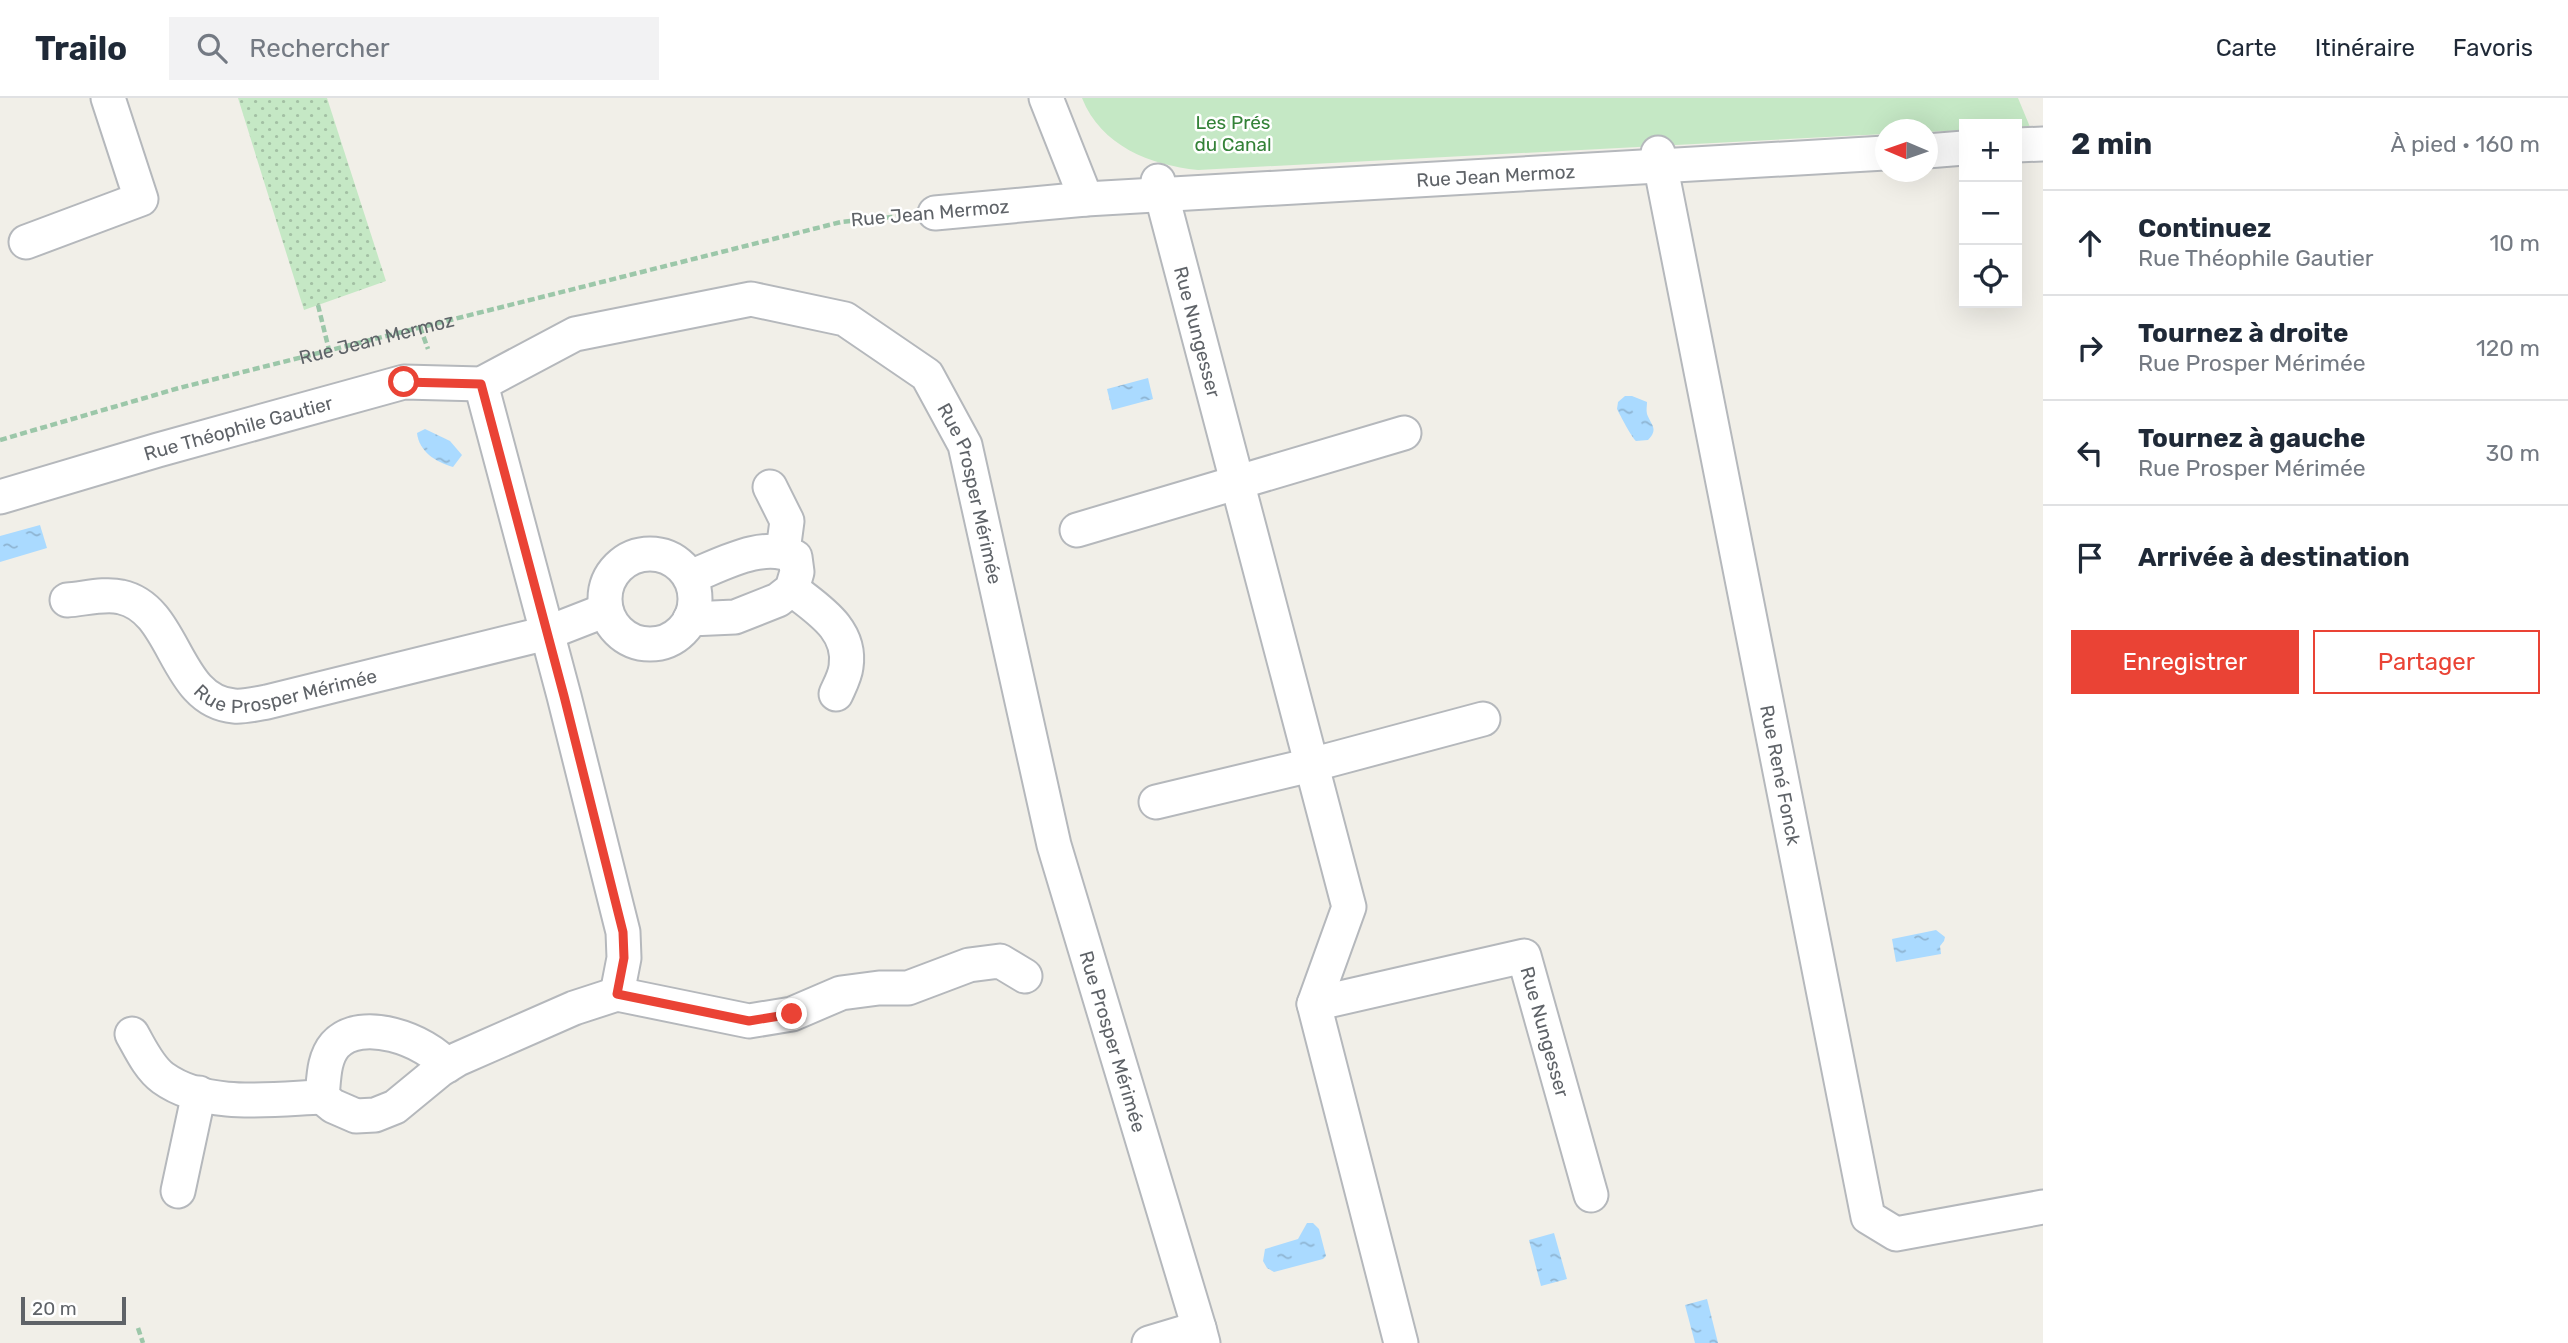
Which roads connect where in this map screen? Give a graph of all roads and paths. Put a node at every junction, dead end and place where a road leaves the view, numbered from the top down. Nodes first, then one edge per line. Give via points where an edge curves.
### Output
1 (108, 98) edge
2 (1046, 98) edge
3 (2043, 144) edge
4 (2022, 145) edge
5 (1959, 148) edge
6 (1938, 150) edge
7 (1875, 153) edge
8 (1659, 160) junction
9 (1159, 188) junction
10 (1086, 199) junction
11 (935, 213) joint
12 (26, 242) dead end
13 (318, 305) dead end
14 (329, 351) junction
15 (481, 384) junction
16 (1404, 433) dead end
17 (0, 440) edge
18 (1237, 482) junction
19 (770, 488) dead end
20 (0, 497) edge
21 (1077, 530) dead end
22 (783, 551) junction
23 (690, 577) junction
24 (792, 589) junction
25 (67, 600) dead end
26 (606, 610) junction
27 (690, 619) junction
28 (547, 633) junction
29 (836, 694) dead end
30 (1483, 719) dead end
31 (1311, 765) junction
32 (1156, 802) dead end
33 (1025, 976) dead end
34 (617, 994) junction
35 (1314, 1004) junction
36 (132, 1034) dead end
37 (447, 1066) junction
38 (199, 1093) junction
39 (322, 1097) junction
40 (178, 1191) dead end
41 (1591, 1195) dead end
42 (2043, 1207) edge
43 (138, 1328) dead end
44 (1201, 1336) edge
45 (143, 1343) edge
46 (1149, 1343) edge
47 (1401, 1343) edge

1 - 12 street via 141,199
2 - 10 street
3 - 4 street
5 - 6 street
7 - 8 street, Rue Jean Mermoz
8 - 9 street, Rue Jean Mermoz
8 - 42 street, Rue René Fonck via 1868,1217 1896,1234
9 - 10 street, Rue Jean Mermoz
9 - 18 street, Rue Nungesser
10 - 11 street, Rue Jean Mermoz
11 - 14 path, Rue Jean Mermoz via 841,222
13 - 14 path
14 - 17 path, Rue Jean Mermoz
15 - 20 street, Rue Théophile Gautier via 404,382
15 - 28 street
15 - 44 street, Rue Prosper Mérimée via 575,334 751,299 845,318 927,375 965,445 1054,845
16 - 18 street
18 - 21 street
18 - 31 street, Rue Nungesser
19 - 22 street via 788,521
22 - 23 street via 752,554
22 - 24 street via 795,557
23 - 26 street via 668,557 640,554 615,569 608,582
23 - 27 street via 695,605
24 - 27 street via 778,600 735,617
24 - 29 street via 827,616 846,646 846,668
25 - 28 street, Rue Prosper Mérimée via 120,596 142,606 167,635 199,687 216,701 234,706 267,702
26 - 27 street via 612,624 638,643 668,640
26 - 28 street, Rue Prosper Mérimée
28 - 34 street via 623,932
30 - 31 street
31 - 32 street
31 - 35 street, Rue Nungesser via 1349,907
33 - 34 street via 1000,961 969,965 908,988 841,993 792,1014 749,1021
34 - 37 street
35 - 41 street, Rue Nungesser via 1524,956
35 - 47 street
36 - 38 street via 162,1077
37 - 39 street via 395,1107 375,1115 356,1116
37 - 39 street via 392,1034 351,1034 335,1045 327,1058
38 - 39 street via 239,1101
38 - 40 street
43 - 45 path
44 - 46 street

